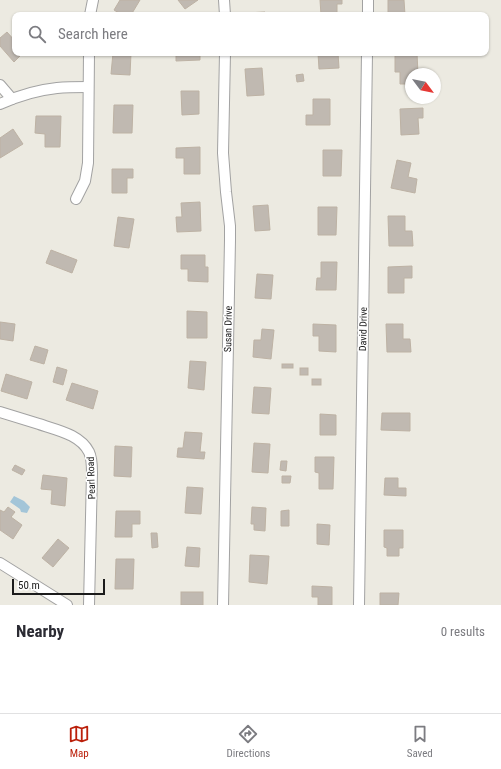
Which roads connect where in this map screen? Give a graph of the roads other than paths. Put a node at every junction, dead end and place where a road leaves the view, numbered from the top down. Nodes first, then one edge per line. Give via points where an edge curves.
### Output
1 (93, 0) edge
2 (224, 0) edge
3 (368, 0) edge
4 (91, 12) edge
5 (225, 12) edge
6 (368, 12) edge
7 (89, 56) edge
8 (225, 56) edge
9 (367, 56) edge
10 (0, 86) edge
11 (88, 87) junction
12 (12, 99) junction
13 (0, 104) edge
14 (76, 199) dead end
15 (0, 412) edge
16 (0, 563) edge
17 (68, 605) edge
18 (90, 605) edge
19 (223, 605) edge
20 (359, 605) edge

1 - 4 street
2 - 5 street
3 - 6 street
7 - 11 street
8 - 19 street, Susan Drive via 223,153 230,240
9 - 20 street, David Drive
10 - 12 street
11 - 12 street via 49,89
11 - 14 street via 88,163 85,181
12 - 13 street
15 - 18 street, Pearl Road via 69,434 81,442 90,453
16 - 17 street

